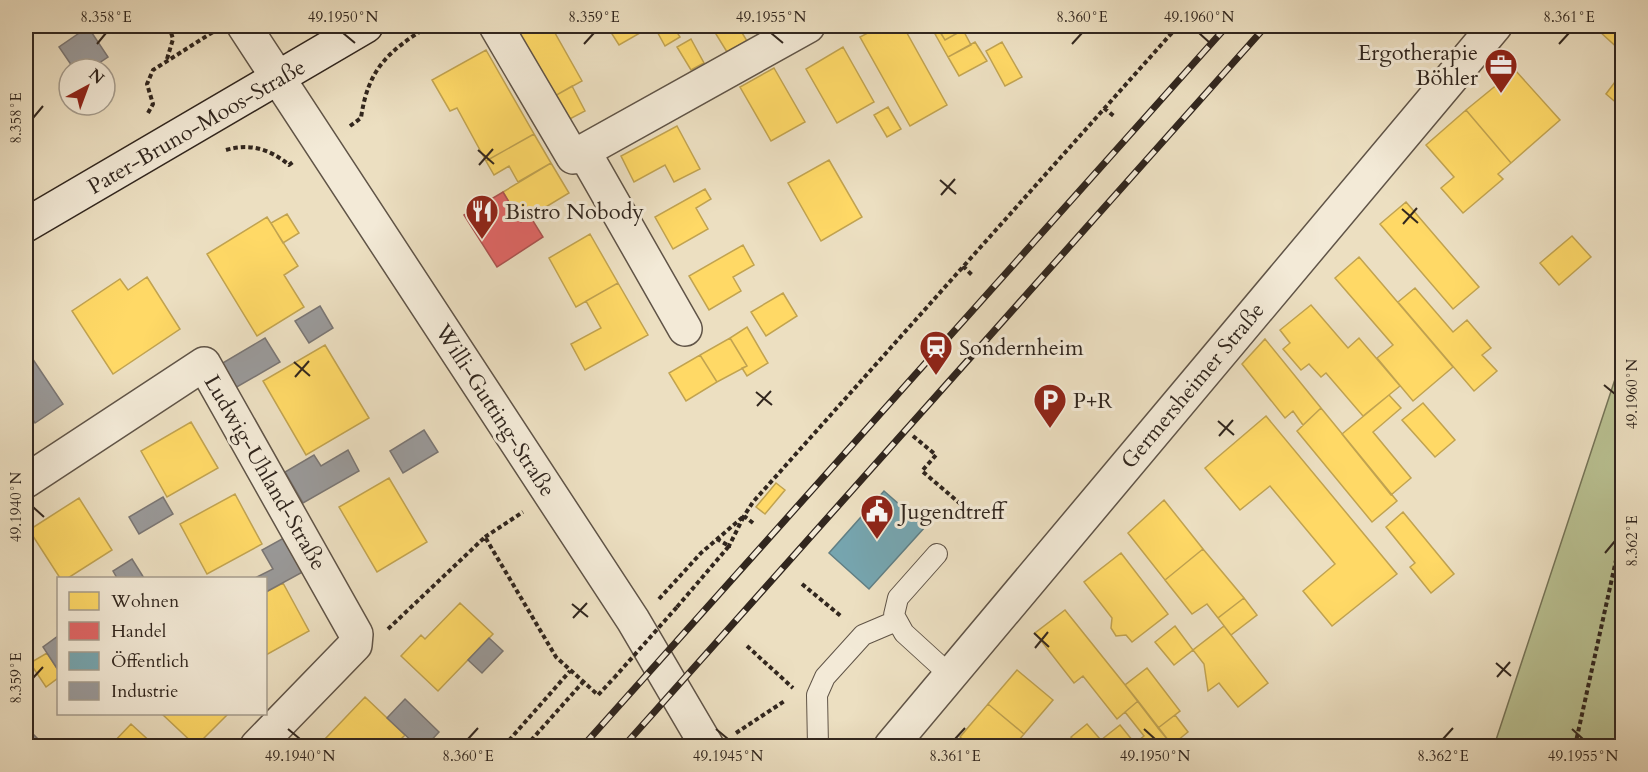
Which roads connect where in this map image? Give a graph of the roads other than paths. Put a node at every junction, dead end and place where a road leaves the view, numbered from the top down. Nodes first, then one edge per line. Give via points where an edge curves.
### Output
1 (366, 26) edge
2 (496, 26) edge
3 (808, 26) edge
4 (1496, 26) edge
5 (230, 28) edge
6 (278, 78) junction
7 (584, 152) junction
8 (26, 225) edge
9 (686, 329) dead end
10 (26, 482) edge
11 (937, 554) dead end
12 (896, 621) junction
13 (950, 675) junction
14 (719, 742) edge
15 (257, 747) edge
16 (818, 747) edge
17 (891, 747) edge

1 - 6 street, Pater-Bruno-Moos-Straße
2 - 7 street via 573,157
3 - 7 street
4 - 13 street, Germersheimer Straße
5 - 6 street, Willi-Gutting-Straße
6 - 8 street, Pater-Bruno-Moos-Straße
6 - 14 street, Willi-Gutting-Straße via 633,620
7 - 9 street
10 - 15 street, Ludwig-Uhland-Straße via 204,364 357,634 355,645
11 - 12 lane via 898,598 894,609
12 - 13 lane
12 - 16 lane via 863,635 825,677 817,695
13 - 17 street, Germersheimer Straße

